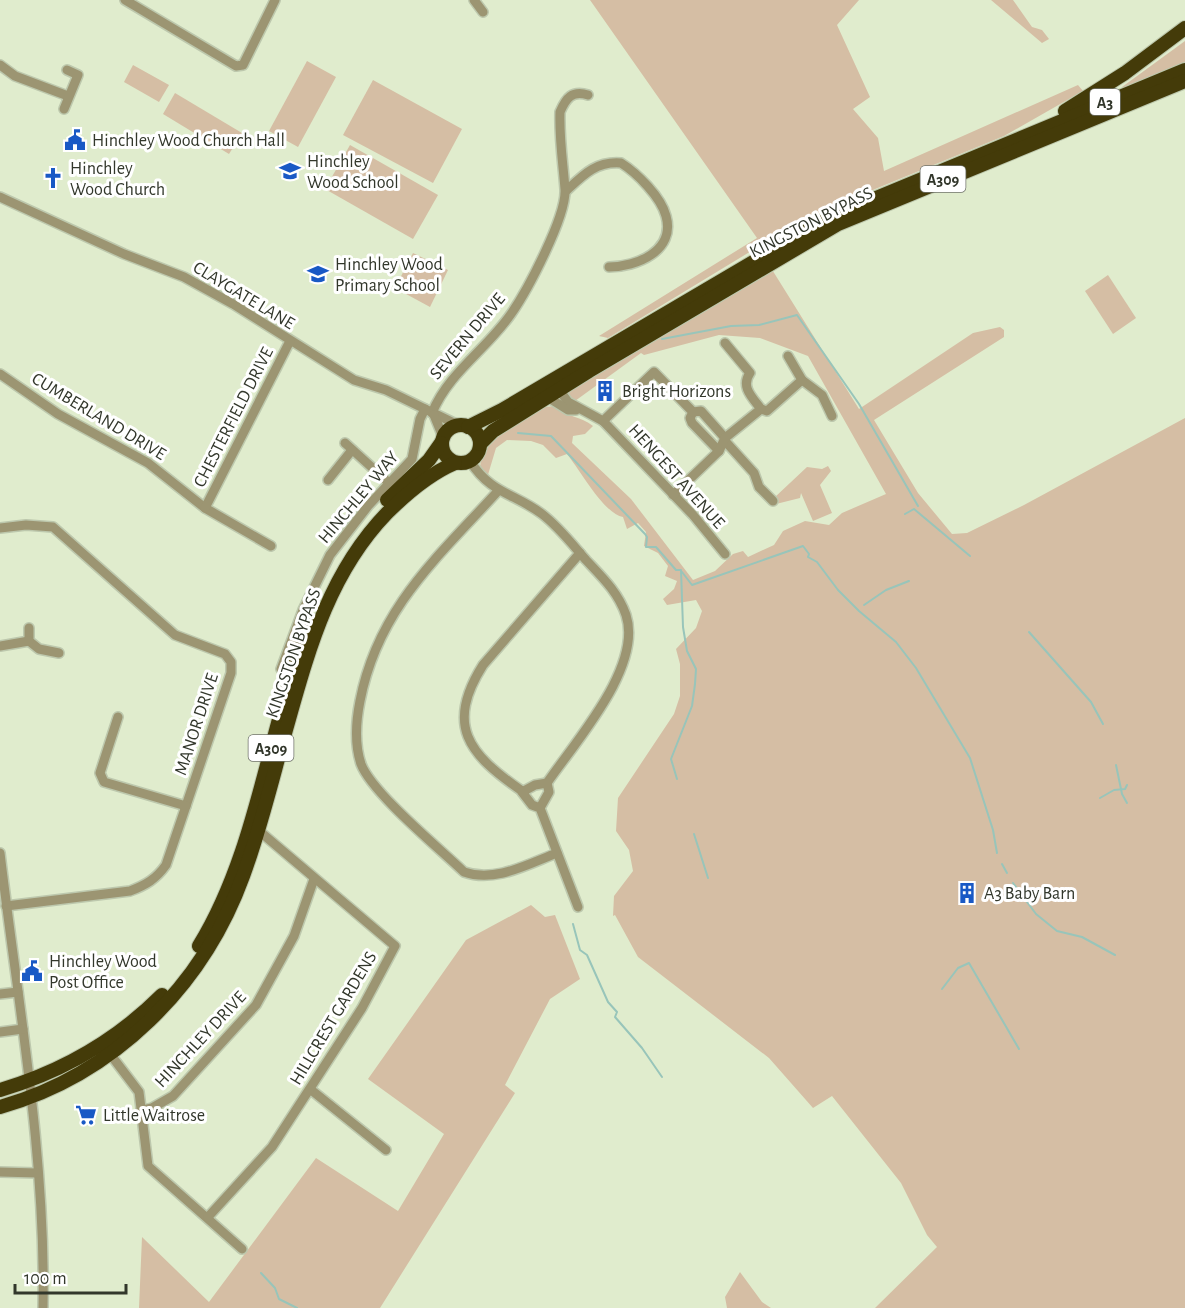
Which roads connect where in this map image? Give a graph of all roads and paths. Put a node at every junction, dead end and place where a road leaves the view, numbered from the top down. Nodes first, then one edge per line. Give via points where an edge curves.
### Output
1 (125, 0) edge
2 (275, 0) edge
3 (474, 0) edge
4 (483, 12) dead end
5 (1185, 28) edge
6 (0, 65) edge
7 (67, 70) dead end
8 (1185, 70) edge
9 (78, 75) junction
10 (88, 78) dead end
11 (1185, 81) edge
12 (588, 95) dead end
13 (68, 96) junction
14 (64, 109) dead end
15 (1025, 135) junction
16 (566, 191) junction
17 (0, 197) edge
18 (609, 267) dead end
19 (290, 341) junction
20 (725, 343) dead end
21 (742, 345) dead end
22 (734, 353) junction
23 (788, 356) dead end
24 (0, 374) edge
25 (802, 380) junction
26 (555, 394) junction
27 (513, 404) junction
28 (761, 409) junction
29 (430, 412) junction
30 (693, 412) junction
31 (832, 416) dead end
32 (603, 422) junction
33 (463, 426) junction
34 (442, 440) junction
35 (725, 440) junction
36 (345, 443) dead end
37 (480, 444) junction
38 (352, 450) junction
39 (719, 452) junction
40 (462, 462) junction
41 (328, 480) dead end
42 (389, 483) junction
43 (498, 491) junction
44 (673, 495) junction
45 (773, 501) dead end
46 (205, 508) junction
47 (0, 528) edge
48 (271, 546) dead end
49 (580, 553) junction
50 (724, 554) dead end
51 (29, 628) dead end
52 (29, 641) junction
53 (0, 645) edge
54 (60, 653) dead end
55 (281, 669) dead end
56 (118, 717) dead end
57 (547, 783) junction
58 (522, 791) junction
59 (186, 806) junction
60 (540, 808) junction
61 (258, 830) junction
62 (0, 853) edge
63 (557, 853) junction
64 (314, 879) junction
65 (6, 906) junction
66 (578, 907) dead end
67 (18, 992) junction
68 (0, 994) edge
69 (23, 1029) junction
70 (0, 1032) edge
71 (97, 1047) junction
72 (110, 1056) junction
73 (28, 1081) junction
74 (310, 1089) junction
75 (0, 1090) edge
76 (0, 1096) edge
77 (30, 1097) junction
78 (0, 1107) edge
79 (142, 1110) junction
80 (386, 1150) dead end
81 (0, 1172) edge
82 (37, 1173) junction
83 (208, 1218) junction
84 (242, 1249) dead end
85 (43, 1308) edge

1 - 2 street via 236,66 243,65
3 - 4 street
5 - 15 highway, A309 via 1125,73
6 - 13 street via 15,76
7 - 9 street
8 - 15 highway, A3
9 - 10 street
9 - 13 street
11 - 26 highway, KINGSTON BYPASS / A309 via 838,224 710,297
12 - 16 street, SEVERN DRIVE via 572,94 564,100 560,112
13 - 14 street
15 - 27 highway, KINGSTON BYPASS / A309 via 828,218
16 - 18 street via 593,167 621,163 661,204 667,217 664,242 654,254 625,267
16 - 29 street, SEVERN DRIVE via 550,239 511,315 447,383
17 - 19 street, CLAYGATE LANE via 184,278
19 - 29 street, CLAYGATE LANE via 354,380 386,390
19 - 46 street, CHESTERFIELD DRIVE
20 - 22 street
21 - 22 street
22 - 28 street via 750,373 745,382 747,390
23 - 25 street
24 - 46 street, CUMBERLAND DRIVE via 58,414 148,463
25 - 28 street via 767,411
25 - 31 street via 822,395
26 - 27 street via 554,385
26 - 32 street, HENGEST AVENUE
26 - 37 highway, KINGSTON BYPASS / A309 via 493,431
27 - 33 highway, KINGSTON BYPASS / A309
28 - 35 street
29 - 33 street, CLAYGATE LANE
29 - 34 street
29 - 42 street, HINCHLEY WAY via 420,419 412,459
30 - 32 street via 654,372
30 - 35 street via 700,411
30 - 39 street via 692,423
32 - 44 street, HENGEST AVENUE
33 - 34 highway via 450,429
33 - 37 highway via 475,432
34 - 40 highway via 444,454
34 - 71 highway, KINGSTON BYPASS / A309 via 359,533 314,610 243,843 205,936 167,990
35 - 39 street
35 - 45 street
36 - 38 street
37 - 40 highway via 478,452
38 - 41 street
38 - 42 street
39 - 44 street
40 - 43 street
40 - 61 highway, KINGSTON BYPASS / A309 via 441,469 402,498 375,526 339,578 309,652
42 - 55 street, HINCHLEY WAY via 330,555 303,610
43 - 49 street via 540,513
43 - 63 street via 426,567 382,635 363,685 357,748 369,778 464,873 493,876
44 - 50 street, HENGEST AVENUE
46 - 48 street, CUMBERLAND DRIVE
47 - 59 street, MANOR DRIVE via 53,527 175,634 225,654 231,662 231,673
49 - 57 street via 616,594 626,616 627,648 611,690
49 - 58 street via 483,665 464,705 462,719 475,748
51 - 52 street
52 - 53 street
52 - 54 street via 39,649
56 - 59 street via 100,773 104,782
57 - 58 street
57 - 60 street via 549,792
58 - 60 street via 532,805
59 - 65 street, MANOR DRIVE via 166,865 145,886
60 - 63 street
61 - 64 street, HILLCREST GARDENS
61 - 72 highway, KINGSTON BYPASS / A309 via 228,911 196,967 154,1016
62 - 65 street
63 - 66 street
64 - 74 street, HILLCREST GARDENS via 394,946 362,1008
64 - 79 street, HINCHLEY DRIVE via 294,936 256,1005 173,1096
65 - 67 street
67 - 68 street
67 - 69 street
69 - 70 street
69 - 73 street
71 - 72 street via 103,1047
71 - 73 highway, KINGSTON BYPASS / A309
72 - 73 highway via 41,1084
72 - 77 highway, KINGSTON BYPASS / A309 via 79,1076
72 - 79 street via 139,1092
73 - 75 highway, KINGSTON BYPASS / A309
73 - 77 street
74 - 80 street
74 - 83 street, HILLCREST GARDENS via 272,1147
76 - 77 highway via 24,1092
77 - 78 highway, KINGSTON BYPASS / A309
77 - 82 street
79 - 83 street via 148,1166
81 - 82 street
82 - 85 street via 43,1230
83 - 84 street

